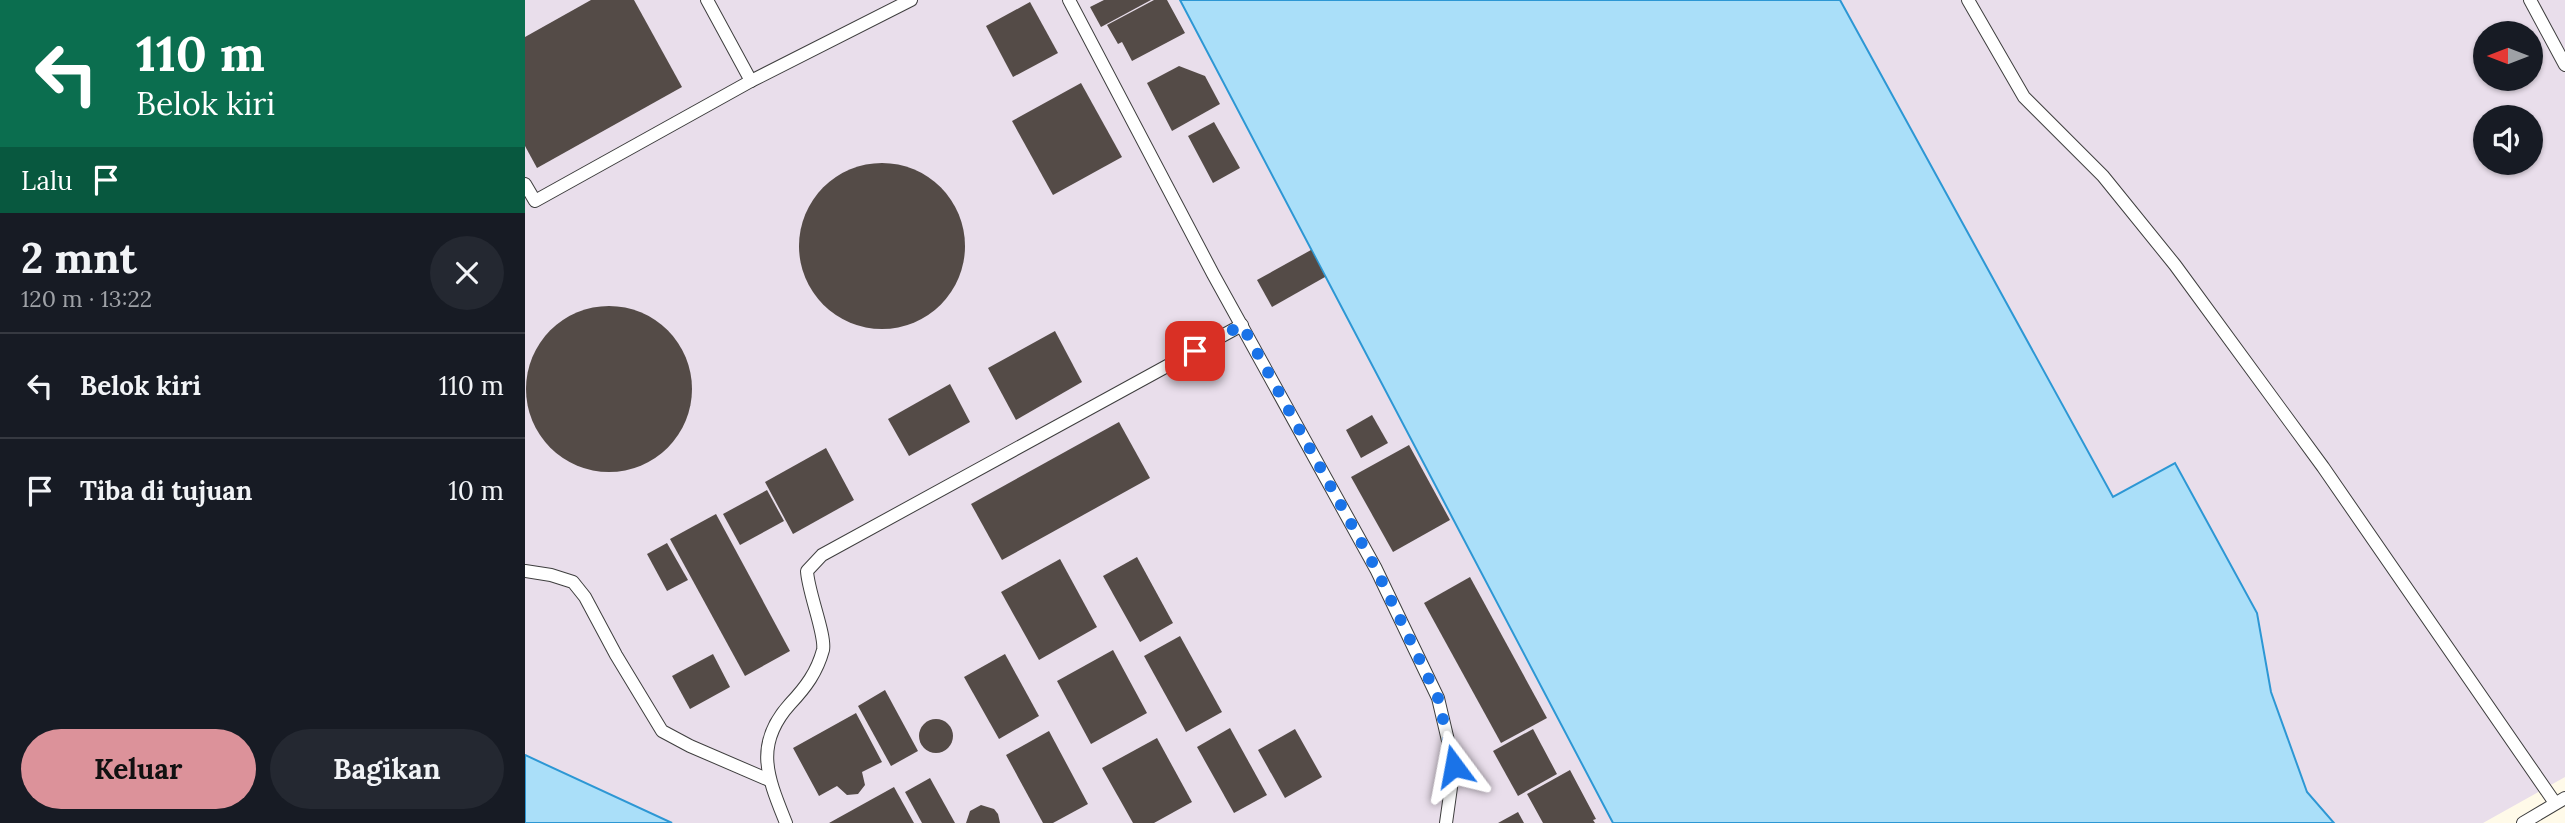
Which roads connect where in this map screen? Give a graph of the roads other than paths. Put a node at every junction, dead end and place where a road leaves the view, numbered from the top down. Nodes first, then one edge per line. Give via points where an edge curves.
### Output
1 (707, 0) edge
2 (911, 0) edge
3 (1069, 0) edge
4 (1968, 0) edge
5 (2530, 0) edge
6 (2565, 65) edge
7 (751, 81) junction
8 (525, 184) edge
9 (530, 204) edge
10 (1242, 325) junction
11 (525, 571) edge
12 (769, 780) junction
13 (2560, 801) edge
14 (786, 823) edge
15 (1445, 823) edge
16 (2523, 823) edge

1 - 7 lane
2 - 7 lane
3 - 10 lane
4 - 13 lane via 2024,97 2103,176 2175,265
5 - 6 lane
7 - 9 lane
8 - 9 lane
10 - 12 lane via 822,555 807,571 824,645 817,669 770,732
10 - 15 lane via 1376,569 1438,698 1454,766
11 - 12 lane via 573,582 662,731
12 - 14 lane
13 - 16 lane

